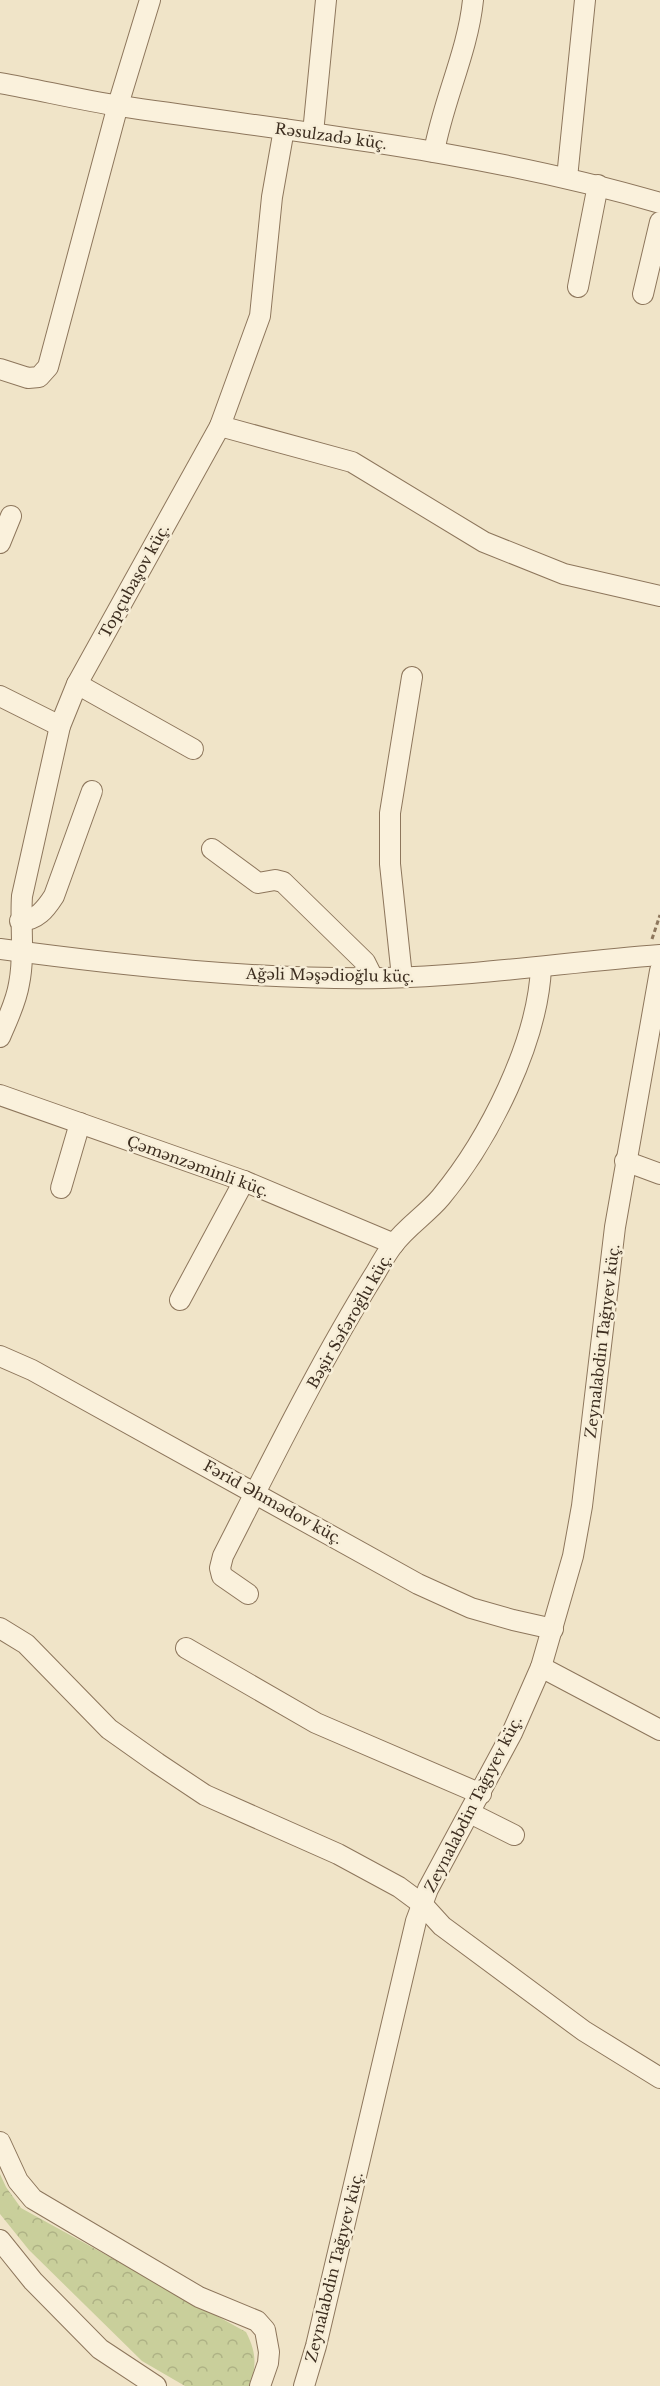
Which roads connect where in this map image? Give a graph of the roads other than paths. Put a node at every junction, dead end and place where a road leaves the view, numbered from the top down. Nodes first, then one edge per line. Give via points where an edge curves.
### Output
1 (150, 0) edge
2 (327, 0) edge
3 (473, 0) edge
4 (585, 0) edge
5 (0, 83) edge
6 (118, 105) junction
7 (284, 129) junction
8 (313, 133) junction
9 (434, 152) junction
10 (567, 178) junction
11 (598, 185) junction
12 (660, 204) edge
13 (660, 222) edge
14 (578, 287) dead end
15 (643, 294) dead end
16 (0, 369) edge
17 (220, 426) junction
18 (11, 516) dead end
19 (0, 543) edge
20 (660, 596) edge
21 (412, 677) dead end
22 (77, 684) junction
23 (0, 696) edge
24 (60, 726) junction
25 (193, 749) dead end
26 (92, 791) dead end
27 (212, 849) dead end
28 (20, 921) junction
29 (0, 949) edge
30 (22, 952) junction
31 (658, 960) edge
32 (542, 967) junction
33 (402, 977) junction
34 (373, 978) junction
35 (0, 1037) edge
36 (0, 1095) edge
37 (80, 1123) junction
38 (625, 1161) junction
39 (660, 1174) edge
40 (244, 1181) junction
41 (61, 1188) dead end
42 (394, 1244) junction
43 (180, 1300) dead end
44 (0, 1356) edge
45 (256, 1492) junction
46 (248, 1594) dead end
47 (0, 1628) edge
48 (553, 1629) junction
49 (186, 1648) dead end
50 (541, 1667) junction
51 (660, 1730) edge
52 (481, 1794) junction
53 (470, 1813) junction
54 (514, 1835) dead end
55 (422, 1904) junction
56 (660, 2078) edge
57 (0, 2142) edge
58 (0, 2240) edge
59 (156, 2386) edge
60 (260, 2386) edge
61 (304, 2386) edge

1 - 6 street
2 - 8 street
3 - 9 street
4 - 10 street
5 - 6 street, Rəsulzadə küç.
6 - 7 street, Rəsulzadə küç.
6 - 16 street via 48,367 39,377 28,378
7 - 8 street, Rəsulzadə küç.
7 - 17 street, Topçubaşov küç. via 272,197 260,316
8 - 9 street, Rəsulzadə küç.
9 - 10 street, Rəsulzadə küç.
10 - 11 street, Rəsulzadə küç.
11 - 12 street, Rəsulzadə küç.
11 - 14 street
13 - 15 street
17 - 20 street via 352,462 484,542 564,574
17 - 22 street, Topçubaşov küç.
18 - 19 street
21 - 33 street via 390,813 390,864
22 - 24 street, Topçubaşov küç.
22 - 25 street
23 - 24 street
24 - 28 street, Topçubaşov küç. via 22,896
26 - 28 street via 54,896 33,921
27 - 34 street via 258,883 283,882 365,962
28 - 30 street, Topçubaşov küç.
29 - 30 street, Ağəli Məşədioğlu küç.
30 - 34 street, Ağəli Məşədioğlu küç. via 233,974
30 - 35 street, Topçubaşov küç. via 19,984
31 - 32 street, Ağəli Məşədioğlu küç.
31 - 38 street, Zeynalabdin Tağıyev küç.
32 - 33 street, Ağəli Məşədioğlu küç.
32 - 42 street, Bəşir Səfəroğlu küç. via 527,1043 494,1114 441,1197
33 - 34 street, Ağəli Məşədioğlu küç.
36 - 37 street, Çəmənzəminli küç.
37 - 40 street, Çəmənzəminli küç.
37 - 41 street
38 - 39 street
38 - 48 street, Zeynalabdin Tağıyev küç. via 582,1506
40 - 42 street, Çəmənzəminli küç.
40 - 43 street
42 - 45 street, Bəşir Səfəroğlu küç. via 355,1305
44 - 45 street, Fərid Əhmədov küç.
45 - 46 street, Bəşir Səfəroğlu küç. via 220,1568 222,1576
45 - 48 street, Fərid Əhmədov küç. via 418,1584 471,1608
47 - 55 street via 26,1644 109,1729 205,1795 338,1854
48 - 50 street, Zeynalabdin Tağıyev küç.
49 - 52 street via 316,1723
50 - 51 street
50 - 52 street, Zeynalabdin Tağıyev küç.
52 - 53 street, Zeynalabdin Tağıyev küç.
53 - 54 street
53 - 55 street, Zeynalabdin Tağıyev küç.
55 - 56 street via 442,1926 575,2024
55 - 61 street, Zeynalabdin Tağıyev küç.
57 - 60 street via 18,2181 33,2199 199,2296 257,2321 265,2330 269,2352
58 - 59 street via 33,2281 100,2349

